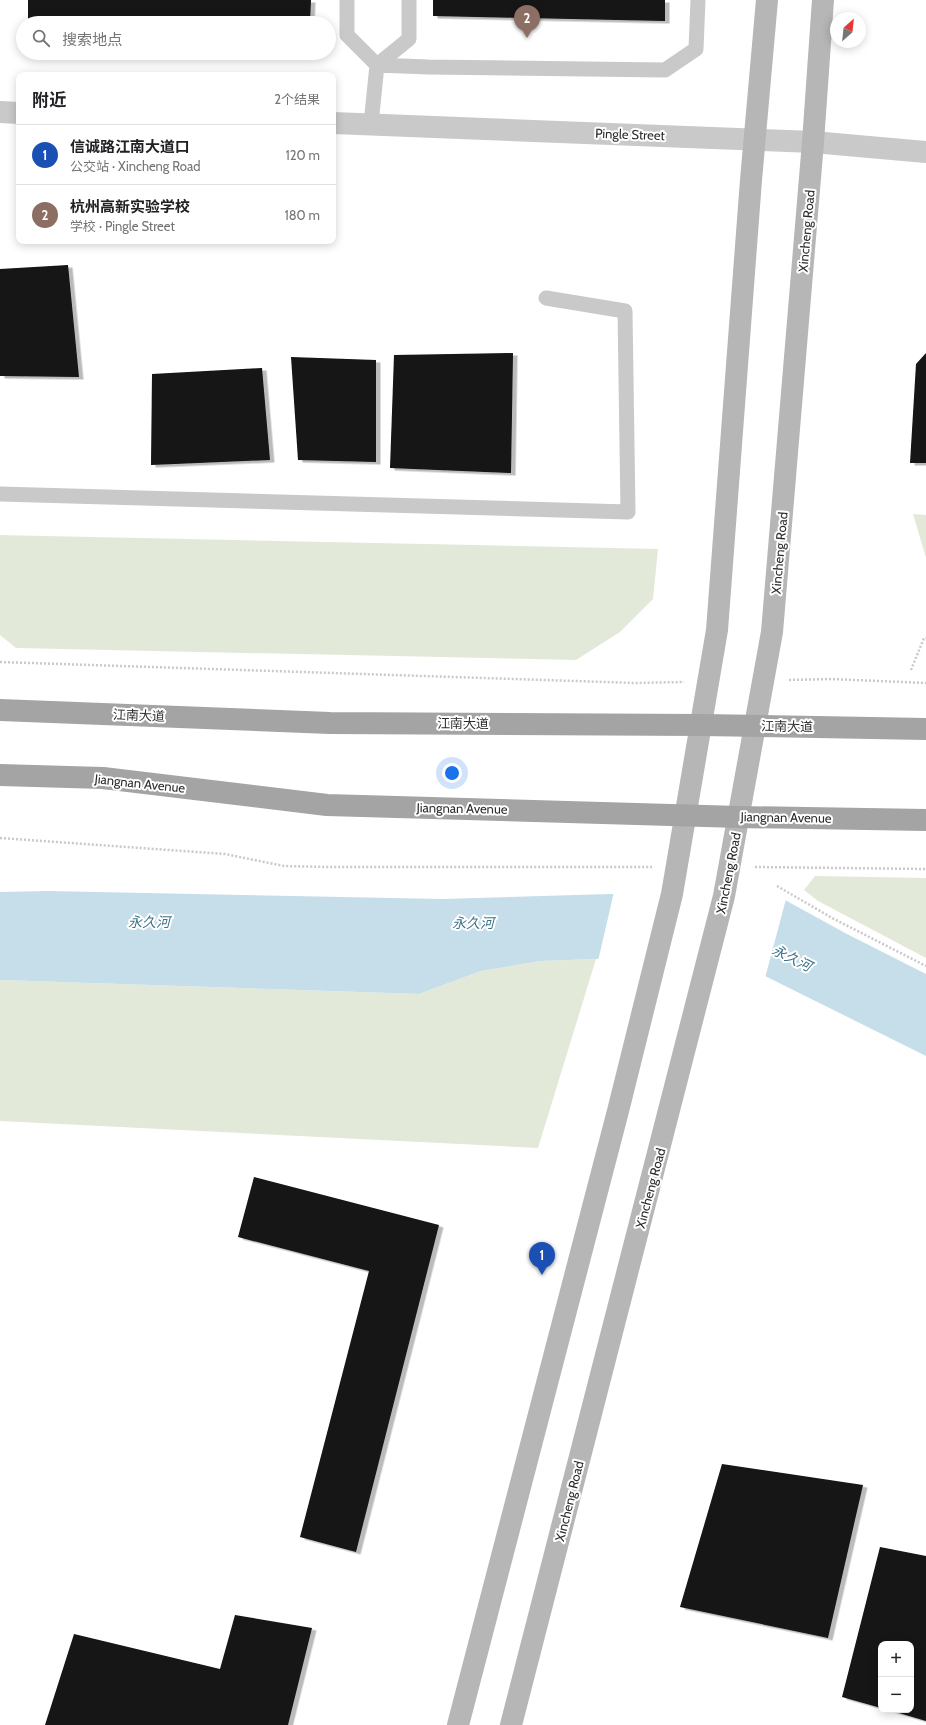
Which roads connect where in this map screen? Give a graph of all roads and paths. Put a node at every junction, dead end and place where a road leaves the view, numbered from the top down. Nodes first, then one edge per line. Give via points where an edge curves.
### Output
1 (347, 0) edge
2 (409, 0) edge
3 (698, 0) edge
4 (767, 0) edge
5 (823, 0) edge
6 (376, 65) junction
7 (0, 112) edge
8 (16, 113) edge
9 (336, 123) edge
10 (371, 124) junction
11 (754, 139) junction
12 (813, 142) junction
13 (926, 152) edge
14 (546, 298) dead end
15 (0, 494) edge
16 (926, 638) edge
17 (0, 662) edge
18 (911, 670) dead end
19 (763, 681) junction
20 (708, 682) junction
21 (926, 683) edge
22 (0, 710) edge
23 (701, 725) junction
24 (755, 726) junction
25 (926, 729) edge
26 (0, 775) edge
27 (685, 815) junction
28 (739, 817) junction
29 (926, 820) edge
30 (0, 838) edge
31 (676, 867) junction
32 (730, 867) junction
33 (926, 868) edge
34 (777, 886) dead end
35 (926, 966) edge
36 (458, 1725) edge
37 (511, 1725) edge

1 - 6 lane via 347,35
2 - 6 lane via 409,39
3 - 6 lane via 696,49 665,70
4 - 11 main road
5 - 12 main road, Xincheng Road
6 - 10 lane
7 - 8 street
9 - 10 street, Pingle Street
10 - 11 street, Pingle Street
11 - 12 street, Pingle Street
11 - 20 main road via 717,630
12 - 13 street, Pingle Street
12 - 19 main road, Xincheng Road via 772,632
14 - 15 lane via 625,311 628,512
16 - 18 path
17 - 20 path via 635,683
19 - 21 path via 831,679
19 - 24 main road, Xincheng Road
20 - 23 main road
22 - 23 main road, 江南大道 via 330,723
23 - 24 main road, 江南大道
23 - 27 main road
24 - 25 main road, 江南大道
24 - 28 main road, Xincheng Road
26 - 27 main road, Jiangnan Avenue via 103,778 327,805
27 - 28 main road, Jiangnan Avenue
27 - 31 main road
28 - 29 main road, Jiangnan Avenue
28 - 32 main road, Xincheng Road
30 - 31 path via 225,854 284,866
31 - 36 main road via 672,894 618,1111
32 - 33 path
32 - 37 main road, Xincheng Road via 667,1124
34 - 35 path via 834,919

